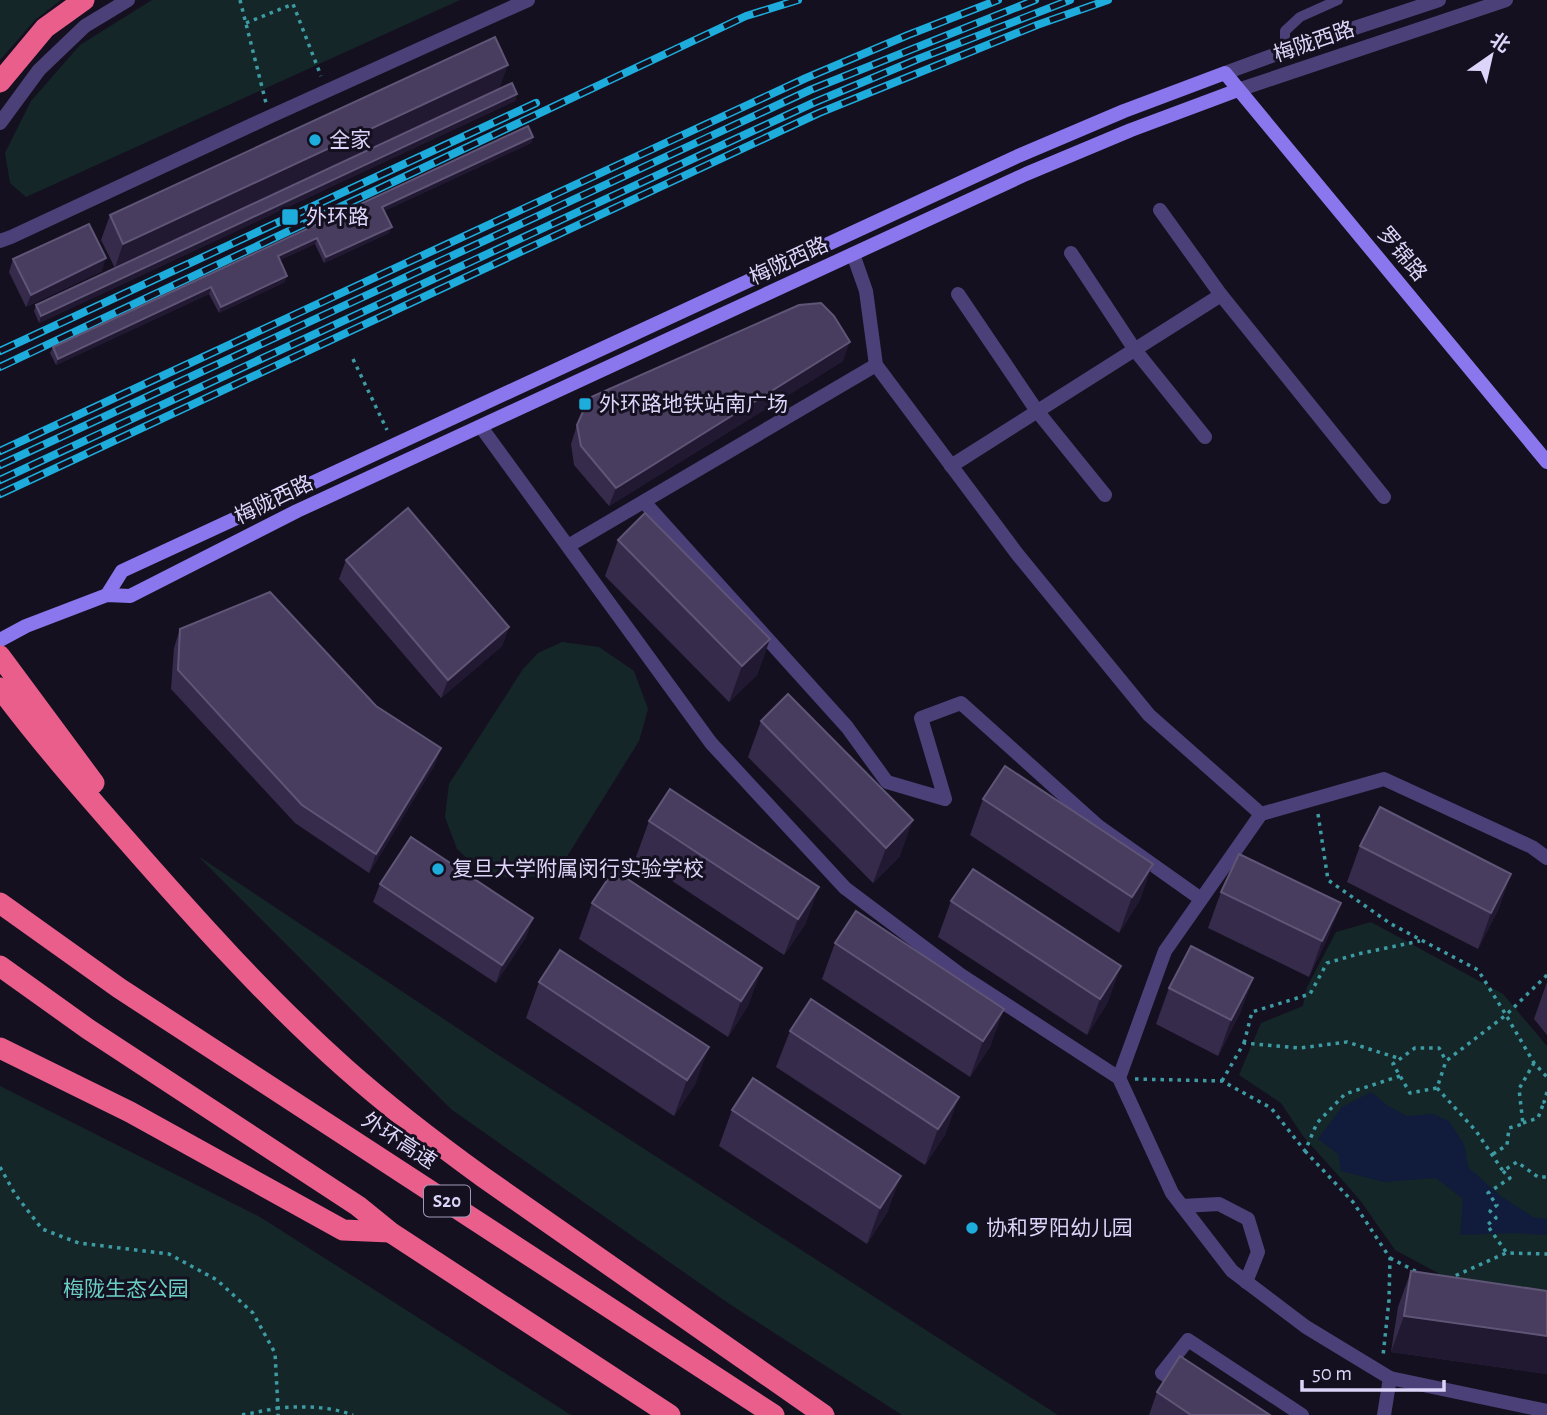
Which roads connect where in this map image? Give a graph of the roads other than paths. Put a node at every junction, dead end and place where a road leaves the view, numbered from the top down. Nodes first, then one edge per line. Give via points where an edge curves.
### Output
1 (84, 0) edge
2 (128, 0) edge
3 (528, 0) edge
4 (1338, 0) edge
5 (1436, 0) edge
6 (1506, 0) edge
7 (1446, 19) junction
8 (1285, 51) junction
9 (1225, 73) junction
10 (0, 82) edge
11 (1238, 90) junction
12 (0, 123) edge
13 (1160, 210) dead end
14 (0, 241) edge
15 (1071, 253) dead end
16 (853, 254) junction
17 (958, 294) dead end
18 (1221, 295) junction
19 (1135, 350) junction
20 (876, 365) junction
21 (1037, 411) junction
22 (481, 427) junction
23 (1205, 437) dead end
24 (1547, 462) edge
25 (951, 466) junction
26 (1105, 495) dead end
27 (1384, 497) dead end
28 (644, 502) junction
29 (568, 546) junction
30 (107, 595) junction
31 (0, 640) edge
32 (0, 656) edge
33 (0, 688) edge
34 (1261, 814) junction
35 (1547, 858) edge
36 (1201, 900) junction
37 (0, 903) edge
38 (191, 914) junction
39 (0, 966) edge
40 (0, 1048) edge
41 (1119, 1077) junction
42 (1182, 1206) junction
43 (390, 1232) junction
44 (1246, 1282) junction
45 (1386, 1375) junction
46 (1194, 1394) edge
47 (1547, 1411) edge
48 (670, 1415) edge
49 (774, 1415) edge
50 (824, 1415) edge
51 (1302, 1415) edge
52 (1384, 1415) edge

1 - 10 highway via 45,28
2 - 12 street via 85,26 39,70
3 - 14 street
4 - 8 lane via 1300,17 1285,31
5 - 7 lane
5 - 8 street, 梅陇西路
6 - 7 street, 梅陇西路
7 - 11 street, 梅陇西路
8 - 9 street, 梅陇西路
9 - 11 street, 罗锦路
9 - 30 street, 梅陇西路 via 1018,156 122,571
11 - 16 street, 梅陇西路 via 1026,174
11 - 24 street, 罗锦路
13 - 18 street
15 - 19 street
16 - 20 street via 866,291
16 - 22 street, 梅陇西路
17 - 21 street
18 - 19 street
18 - 27 street
19 - 21 street
19 - 23 street
20 - 25 street
20 - 28 street
21 - 25 street
21 - 26 street
22 - 29 street
22 - 30 street, 梅陇西路 via 297,511 131,596
25 - 34 street via 1149,715
28 - 29 street
28 - 36 street via 847,727 887,782 945,799 921,718 961,703 1098,825
29 - 41 street via 711,743 845,888 961,975
30 - 31 street, 梅陇西路
32 - 38 highway
33 - 38 highway
34 - 35 street via 1384,779
34 - 36 street
36 - 41 street via 1165,951
37 - 49 highway, 外环高速 / S20 via 119,988
38 - 50 highway via 346,1069 433,1141
39 - 43 highway
40 - 43 highway via 142,1119 343,1230
41 - 42 street via 1171,1193
42 - 44 street via 1232,1271
42 - 44 street via 1219,1204 1248,1219 1258,1252
43 - 48 highway
44 - 45 street via 1307,1327
45 - 47 street
45 - 52 street
46 - 51 street via 1162,1373 1188,1340

